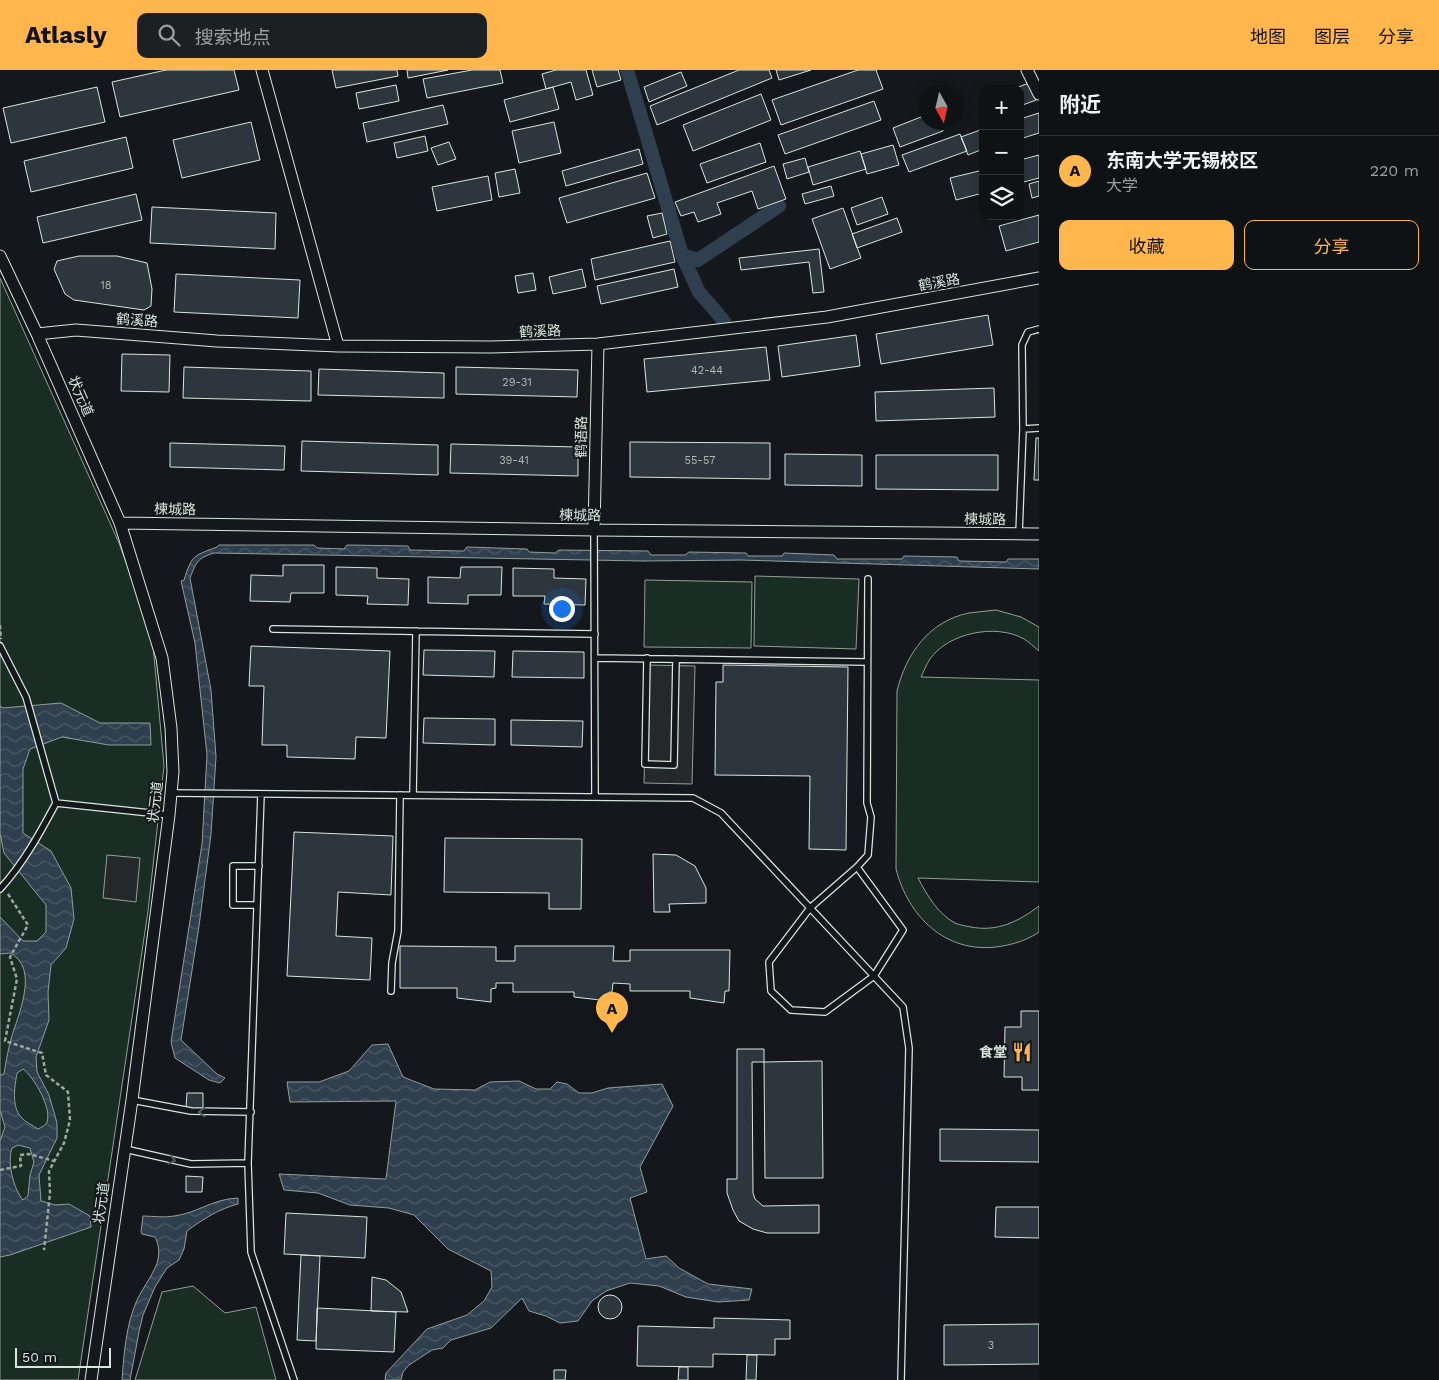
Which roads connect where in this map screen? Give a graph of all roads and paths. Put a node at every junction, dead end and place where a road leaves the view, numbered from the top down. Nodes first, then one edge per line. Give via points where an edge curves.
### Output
1 (262, 70) edge
2 (1027, 70) edge
3 (1039, 94) edge
4 (0, 256) edge
5 (1039, 278) edge
6 (1039, 329) edge
7 (37, 334) junction
8 (598, 344) junction
9 (338, 346) junction
10 (1039, 428) edge
11 (1023, 429) junction
12 (120, 523) junction
13 (594, 530) junction
14 (1019, 534) junction
15 (1039, 534) edge
16 (868, 579) dead end
17 (273, 629) dead end
18 (416, 631) junction
19 (595, 634) junction
20 (0, 646) edge
21 (595, 658) junction
22 (648, 658) junction
23 (676, 659) junction
24 (866, 662) junction
25 (171, 793) junction
26 (261, 794) junction
27 (400, 795) junction
28 (413, 795) junction
29 (595, 796) junction
30 (56, 803) junction
31 (168, 815) junction
32 (259, 866) junction
33 (857, 867) junction
34 (1, 888) edge
35 (257, 905) junction
36 (810, 908) junction
37 (874, 976) junction
38 (391, 991) dead end
39 (132, 1100) junction
40 (251, 1112) junction
41 (125, 1149) junction
42 (54, 1161) junction
43 (248, 1163) junction
44 (0, 1170) edge
45 (44, 1250) dead end
46 (91, 1380) edge
47 (294, 1380) edge
48 (901, 1380) edge

1 - 9 street
2 - 3 street
4 - 7 street, 状元道
5 - 8 street, 鹤溪路 via 827,317
6 - 11 lane via 1028,332 1022,346
7 - 9 street, 鹤溪路 via 76,330
7 - 12 street, 状元道
8 - 9 street, 鹤溪路
8 - 13 street, 鹤语路
10 - 11 lane
11 - 14 lane
12 - 13 street, 楝城路
12 - 25 street, 状元道 via 162,658 171,728
13 - 14 street, 楝城路
13 - 19 lane
14 - 15 street, 楝城路
16 - 24 lane
17 - 18 lane
18 - 19 lane
18 - 28 lane
19 - 21 lane
20 - 30 lane via 26,697
21 - 22 lane
21 - 29 lane
22 - 23 lane
22 - 23 lane via 645,764 674,765
23 - 24 lane
24 - 33 lane via 868,803 871,817 868,855
25 - 26 lane
25 - 31 street, 状元道
26 - 27 lane
26 - 32 lane
27 - 28 lane
27 - 38 lane via 398,931
28 - 29 lane
29 - 36 lane via 693,798 721,813
30 - 31 lane
30 - 34 lane via 11,878
31 - 39 street, 状元道
32 - 35 lane
32 - 35 lane via 233,866 233,905
33 - 36 lane
33 - 37 lane via 903,930
34 - 42 path via 28,925 10,957 17,979 5,1042 42,1053 46,1075 68,1092 70,1120 64,1143
35 - 40 lane
36 - 37 lane
36 - 37 lane via 769,962 771,991 791,1010 825,1012
37 - 48 lane via 903,1008 909,1048
40 -> 39 lane via 191,1111
39 - 41 street, 状元道
40 - 43 lane
41 -> 43 lane via 191,1164
41 - 46 street, 状元道
42 - 44 path via 29,1154 20,1156 21,1166
42 - 45 path via 49,1171
43 - 47 lane via 251,1252

